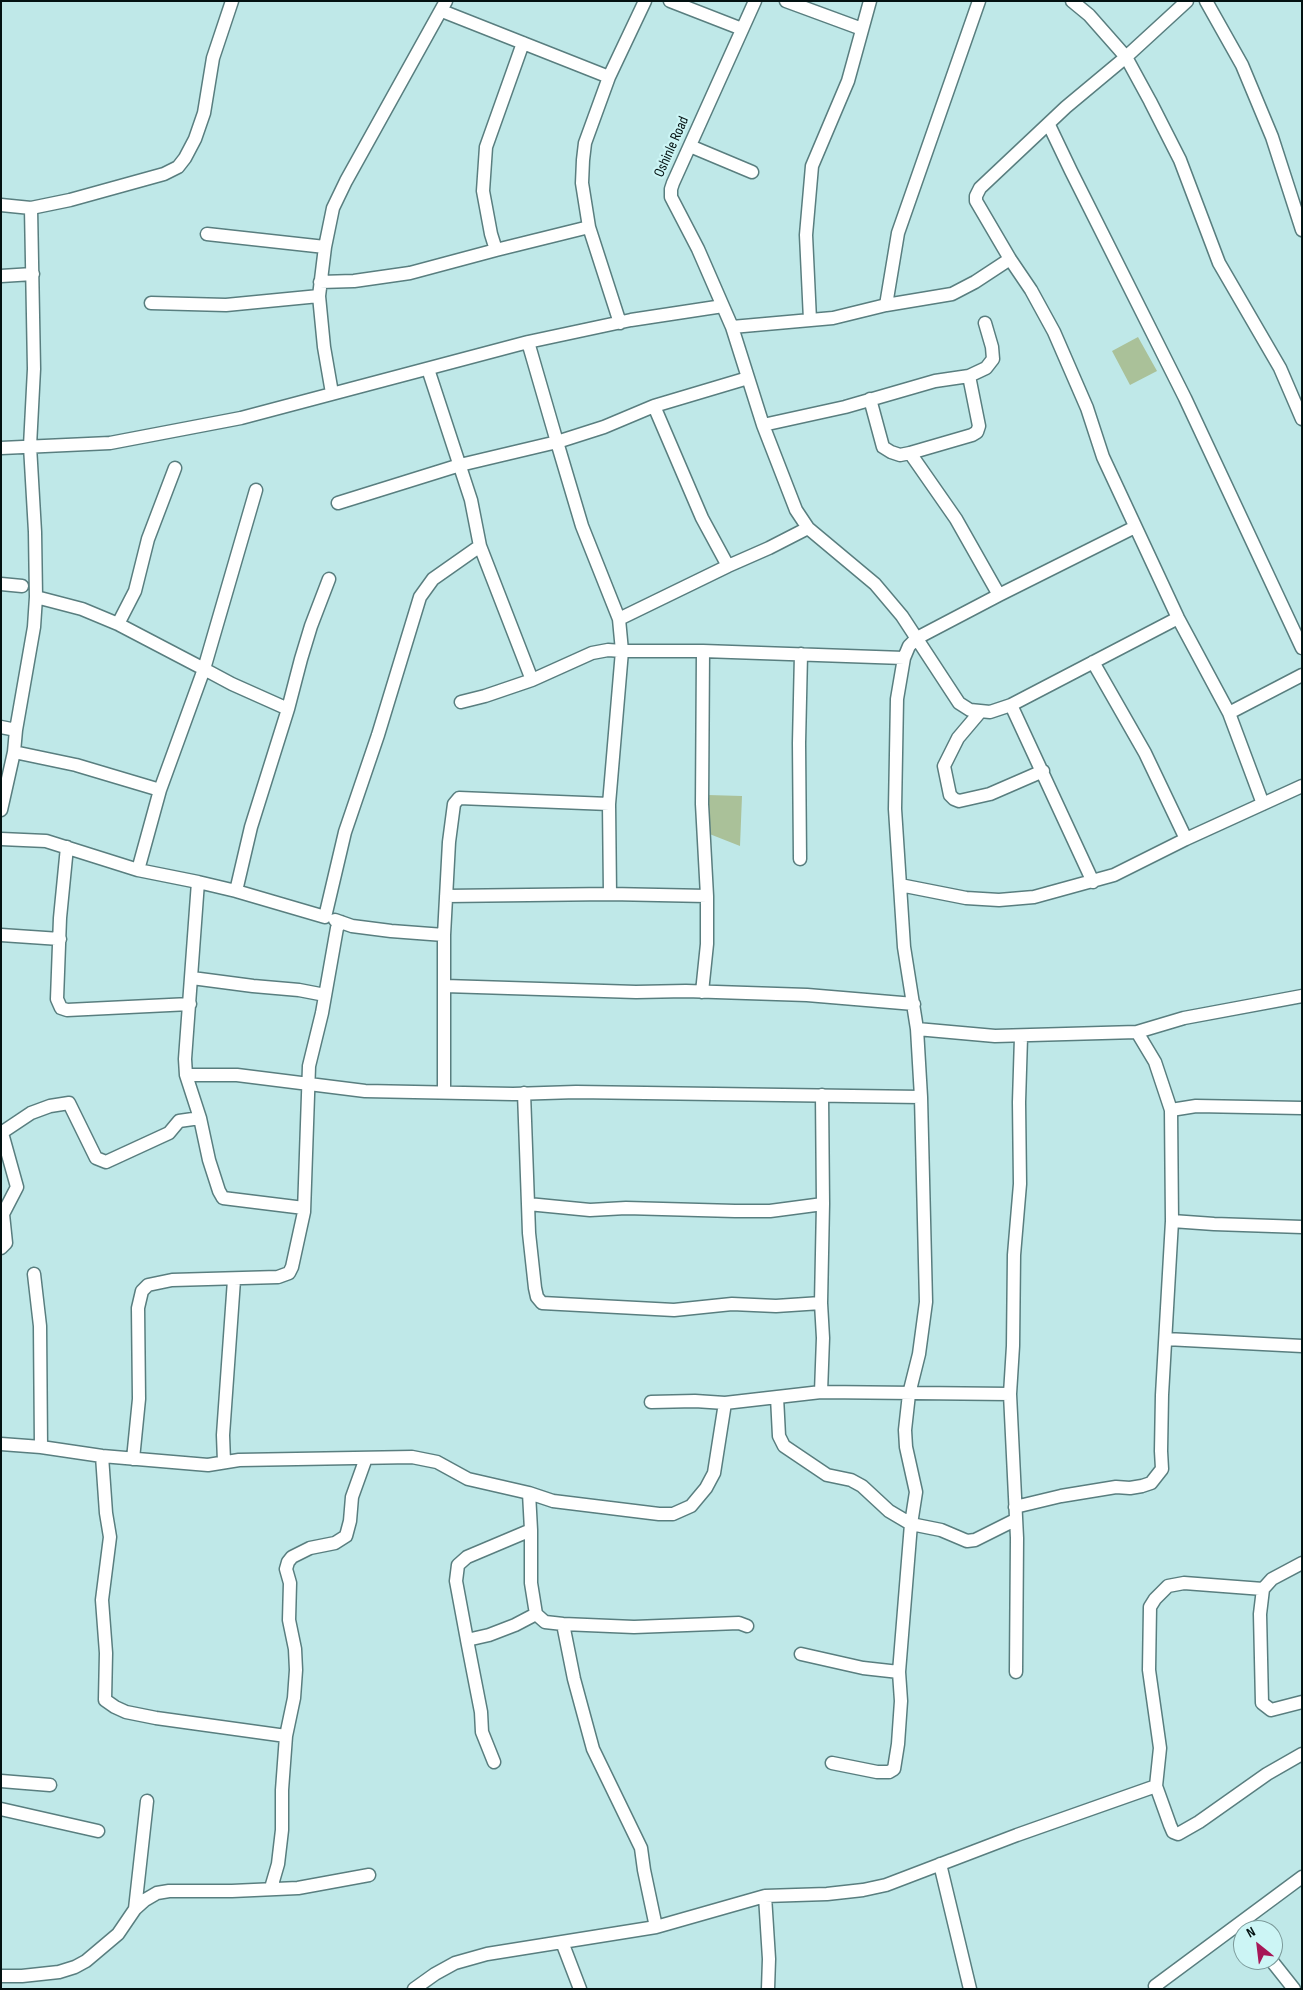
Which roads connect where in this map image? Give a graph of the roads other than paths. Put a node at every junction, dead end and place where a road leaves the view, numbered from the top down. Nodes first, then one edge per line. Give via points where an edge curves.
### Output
1 (232, 1) edge
2 (645, 1) edge
3 (670, 1) edge
4 (755, 1) edge
5 (786, 1) edge
6 (870, 1) edge
7 (979, 1) edge
8 (1072, 1) edge
9 (1187, 1) edge
10 (1206, 1) edge
11 (444, 6) edge
12 (742, 29) junction
13 (862, 29) junction
14 (523, 43) junction
15 (1126, 58) junction
16 (610, 77) junction
17 (1049, 125) junction
18 (690, 146) junction
19 (752, 172) dead end
20 (1, 205) edge
21 (31, 208) junction
22 (589, 227) junction
23 (1302, 230) edge
24 (207, 234) dead end
25 (325, 247) junction
26 (496, 250) junction
27 (1010, 259) junction
28 (33, 274) junction
29 (1, 276) edge
30 (320, 282) junction
31 (319, 296) junction
32 (151, 303) dead end
33 (886, 305) junction
34 (723, 306) junction
35 (810, 320) junction
36 (620, 323) junction
37 (985, 323) dead end
38 (732, 327) junction
39 (528, 342) junction
40 (428, 369) junction
41 (969, 376) junction
42 (748, 378) junction
43 (332, 393) junction
44 (870, 399) junction
45 (654, 406) junction
46 (1301, 417) edge
47 (763, 425) junction
48 (557, 442) junction
49 (30, 446) junction
50 (1, 448) edge
51 (910, 453) junction
52 (460, 465) junction
53 (175, 468) dead end
54 (256, 490) dead end
55 (338, 503) dead end
56 (1135, 527) junction
57 (808, 528) junction
58 (480, 546) junction
59 (728, 566) junction
60 (330, 579) dead end
61 (1, 584) edge
62 (22, 586) dead end
63 (999, 595) junction
64 (36, 597) junction
65 (1178, 618) junction
66 (620, 619) junction
67 (118, 624) junction
68 (917, 638) junction
69 (1302, 648) edge
70 (622, 651) junction
71 (703, 652) junction
72 (801, 654) junction
73 (904, 658) junction
74 (1093, 662) junction
75 (204, 669) junction
76 (1302, 675) edge
77 (532, 680) junction
78 (461, 702) dead end
79 (1011, 705) junction
80 (288, 709) junction
81 (980, 712) junction
82 (1229, 713) junction
83 (1, 728) edge
84 (16, 730) junction
85 (14, 752) junction
86 (1042, 771) junction
87 (1302, 786) edge
88 (160, 790) junction
89 (609, 804) junction
90 (1263, 804) junction
91 (1, 810) edge
92 (1186, 839) junction
93 (1, 840) edge
94 (67, 847) junction
95 (800, 859) dead end
96 (138, 870) junction
97 (198, 882) junction
98 (1093, 882) junction
99 (900, 885) junction
100 (236, 891) junction
101 (610, 894) junction
102 (446, 896) junction
103 (707, 896) junction
104 (325, 917) junction
105 (341, 922) junction
106 (1, 935) edge
107 (444, 935) junction
108 (60, 939) junction
109 (192, 978) junction
110 (445, 986) junction
111 (702, 992) junction
112 (325, 995) junction
113 (1302, 996) edge
114 (190, 1004) junction
115 (914, 1004) junction
116 (917, 1029) junction
117 (1137, 1032) junction
118 (1021, 1037) junction
119 (186, 1075) junction
120 (308, 1084) junction
121 (444, 1092) junction
122 (524, 1093) junction
123 (822, 1095) junction
124 (921, 1097) junction
125 (1302, 1108) edge
126 (1171, 1110) junction
127 (200, 1118) junction
128 (2, 1133) edge
129 (528, 1204) junction
130 (823, 1204) junction
131 (304, 1208) junction
132 (1172, 1221) junction
133 (1302, 1227) edge
134 (1, 1248) edge
135 (34, 1274) dead end
136 (234, 1280) junction
137 (820, 1303) junction
138 (1166, 1339) junction
139 (1302, 1346) edge
140 (821, 1392) junction
141 (909, 1394) junction
142 (1010, 1394) junction
143 (776, 1397) junction
144 (651, 1402) dead end
145 (725, 1403) junction
146 (1, 1444) edge
147 (41, 1447) junction
148 (102, 1456) junction
149 (366, 1458) junction
150 (133, 1459) junction
151 (224, 1462) junction
152 (529, 1493) junction
153 (1015, 1514) junction
154 (912, 1524) junction
155 (531, 1530) junction
156 (1302, 1563) edge
157 (1263, 1589) junction
158 (536, 1614) junction
159 (563, 1624) junction
160 (747, 1626) dead end
161 (467, 1640) junction
162 (801, 1654) dead end
163 (900, 1672) junction
164 (1016, 1672) dead end
165 (1302, 1702) edge
166 (286, 1736) junction
167 (1302, 1754) edge
168 (494, 1762) dead end
169 (832, 1763) dead end
170 (1, 1781) edge
171 (50, 1786) dead end
172 (1156, 1786) junction
173 (147, 1801) dead end
174 (1, 1809) edge
175 (98, 1831) dead end
176 (940, 1864) junction
177 (369, 1875) dead end
178 (1302, 1877) edge
179 (271, 1888) junction
180 (765, 1896) junction
181 (135, 1909) junction
182 (1251, 1920) edge
183 (656, 1926) junction
184 (1233, 1934) edge
185 (562, 1942) junction
186 (1279, 1970) edge
187 (1, 1976) edge
188 (1155, 1988) edge
189 (414, 1989) edge
190 (580, 1989) edge
191 (768, 1989) edge
192 (970, 1989) edge
193 (1294, 1989) edge

1 - 21 street via 213,58 204,113 195,139 178,167 130,184
2 - 16 street
3 - 12 street
4 - 12 street, Oshinle Road
5 - 13 street
6 - 13 street
7 - 33 street via 898,233
8 - 15 street
9 - 15 street
10 - 23 street via 1242,65 1272,137
11 - 14 street
11 - 25 street via 346,181 333,208
12 - 18 street, Oshinle Road
13 - 35 street via 848,81 812,166 806,235
14 - 16 street
14 - 26 street via 486,147 483,191
15 - 17 street
15 - 46 street via 1180,160 1219,263 1280,368
16 - 22 street via 585,143 582,183
17 - 27 street via 980,188 976,196
17 - 69 street via 1185,398
18 - 19 street
18 - 34 street, Oshinle Road via 673,183 671,197
20 - 21 street
21 - 28 street
22 - 26 street
22 - 36 street
24 - 25 street
25 - 30 street
26 - 30 street via 410,273
27 - 33 street via 952,294
27 - 56 street via 1058,340 1084,400 1103,457
28 - 29 street
28 - 49 street via 34,369
30 - 31 street
31 - 32 street via 226,305
31 - 43 street
33 - 35 street
34 - 36 street
34 - 38 street, Oshinle Road
35 - 38 street
36 - 39 street
37 - 41 street via 993,359 986,368
38 - 42 street, Oshinle Road
39 - 40 street
39 - 48 street
40 - 43 street
40 - 52 street
41 - 44 street via 935,381
41 - 51 street via 979,426 977,432
42 - 45 street
42 - 47 street, Oshinle Road
43 - 49 street via 241,418 110,443
44 - 47 street
44 - 51 street via 883,446 900,455
45 - 48 street
45 - 59 street via 702,518
47 - 57 street, Oshinle Road via 796,510
48 - 52 street
48 - 66 street via 587,540
49 - 50 street
49 - 64 street
51 - 63 street via 956,519
52 - 55 street
52 - 58 street
53 - 67 street via 148,539 135,591
54 - 75 street
56 - 63 street
56 - 65 street
57 - 59 street
57 - 68 street, Oshinle Road via 875,584
58 - 77 street
58 - 104 street via 433,579 420,597 345,832
59 - 66 street
60 - 80 street via 311,626
61 - 62 street
63 - 68 street
64 - 67 street via 82,609
64 - 84 street
65 - 74 street
65 - 82 street
66 - 70 street
67 - 75 street
68 - 73 street
68 - 81 street, Oshinle Road via 959,703
70 - 71 street
70 - 77 street via 592,653
70 - 89 street
71 - 72 street
71 - 103 street via 702,804
72 - 73 street
72 - 95 street
73 - 99 street via 897,699 895,809
74 - 79 street
74 - 92 street via 1145,753
75 - 80 street
75 - 88 street
76 - 82 street
77 - 78 street
79 - 81 street
79 - 86 street
80 - 100 street via 251,827
81 - 86 street via 958,738 944,766 954,799 990,794
82 - 90 street
83 - 84 street
84 - 85 street
85 - 88 street via 76,765
85 - 91 street
86 - 98 street
87 - 90 street
88 - 96 street
89 - 101 street
89 - 102 street via 460,798 452,809
90 - 92 street
92 - 98 street via 1128,869
93 - 94 street via 46,842
94 - 96 street
94 - 108 street
96 - 97 street
97 - 100 street
97 - 109 street
98 - 99 street via 1034,897 999,900 966,898
99 - 115 street via 904,947
100 - 104 street
101 - 102 street
101 - 103 street
102 - 107 street
103 - 111 street
104 - 105 street
105 - 107 street via 391,931
105 - 112 street
106 - 108 street
107 - 110 street
108 - 114 street via 57,998 62,1008
109 - 112 street
109 - 114 street
110 - 111 street
110 - 121 street
111 - 115 street via 807,994
112 - 120 street
113 - 117 street via 1184,1018
114 - 119 street
115 - 116 street
116 - 118 street
116 - 124 street
117 - 118 street
117 - 126 street via 1155,1062
118 - 142 street via 1020,1184 1014,1255
119 - 120 street via 237,1075
119 - 127 street
120 - 121 street via 365,1091
120 - 131 street
121 - 122 street
122 - 123 street
122 - 129 street
123 - 124 street
123 - 130 street
124 - 141 street via 926,1302 919,1354
125 - 126 street via 1196,1106
126 - 132 street
127 - 128 street via 179,1121 170,1133 106,1162 96,1158 69,1103 31,1113
127 - 131 street via 209,1160 223,1198
128 - 134 street via 17,1187 3,1214 6,1243
129 - 130 street via 590,1210 735,1211 770,1211
129 - 137 street via 535,1288 542,1302 674,1310 732,1304
130 - 137 street
131 - 136 street via 288,1273 278,1277
132 - 133 street
132 - 138 street
135 - 147 street via 40,1326
136 - 150 street via 172,1280 148,1285 142,1291 138,1308 138,1399
136 - 151 street
137 - 140 street via 823,1338
138 - 139 street
138 - 153 street via 1162,1469 1157,1478 1151,1483 1130,1488 1116,1487 1061,1496
140 - 141 street
140 - 143 street
141 - 142 street
141 - 154 street via 905,1430 916,1492
142 - 153 street
143 - 145 street
143 - 154 street via 779,1436 784,1446 827,1475 862,1486 890,1511
144 - 145 street
145 - 152 street via 714,1473 691,1506 681,1512 659,1514 578,1505
146 - 147 street
147 - 148 street
148 - 150 street
148 - 166 street via 110,1537 102,1600 105,1700 126,1712 156,1718
149 - 151 street
149 - 152 street via 412,1458 437,1462 468,1479
149 - 166 street via 352,1497 346,1536 335,1543 310,1548 288,1562 289,1620 296,1670 292,1715
150 - 151 street via 208,1465
152 - 155 street
153 - 154 street via 975,1540
153 - 164 street
154 - 163 street
155 - 158 street via 531,1583
155 - 161 street via 467,1557 458,1565 456,1581
156 - 157 street via 1272,1579
157 - 165 street via 1260,1614 1262,1703 1271,1710
157 - 172 street via 1184,1583 1168,1586 1150,1607 1150,1670 1160,1748
158 - 159 street via 545,1622
158 - 161 street via 515,1626
159 - 160 street via 669,1627 739,1623
159 - 183 street via 593,1749 642,1848
161 - 168 street via 482,1732
162 - 163 street via 862,1668
163 - 169 street via 901,1701 894,1769 877,1772
166 - 179 street via 282,1830
167 - 172 street via 1178,1834 1173,1832
170 - 171 street
172 - 176 street
173 - 181 street
174 - 175 street
176 - 180 street via 886,1885 863,1890
176 - 192 street
177 - 179 street via 298,1888
178 - 182 street
179 - 181 street via 169,1890 151,1896
180 - 183 street
180 - 191 street
181 - 187 street via 118,1934 75,1967 59,1972
183 - 185 street
184 - 188 street
185 - 189 street via 487,1954 455,1963
185 - 190 street
186 - 193 street

